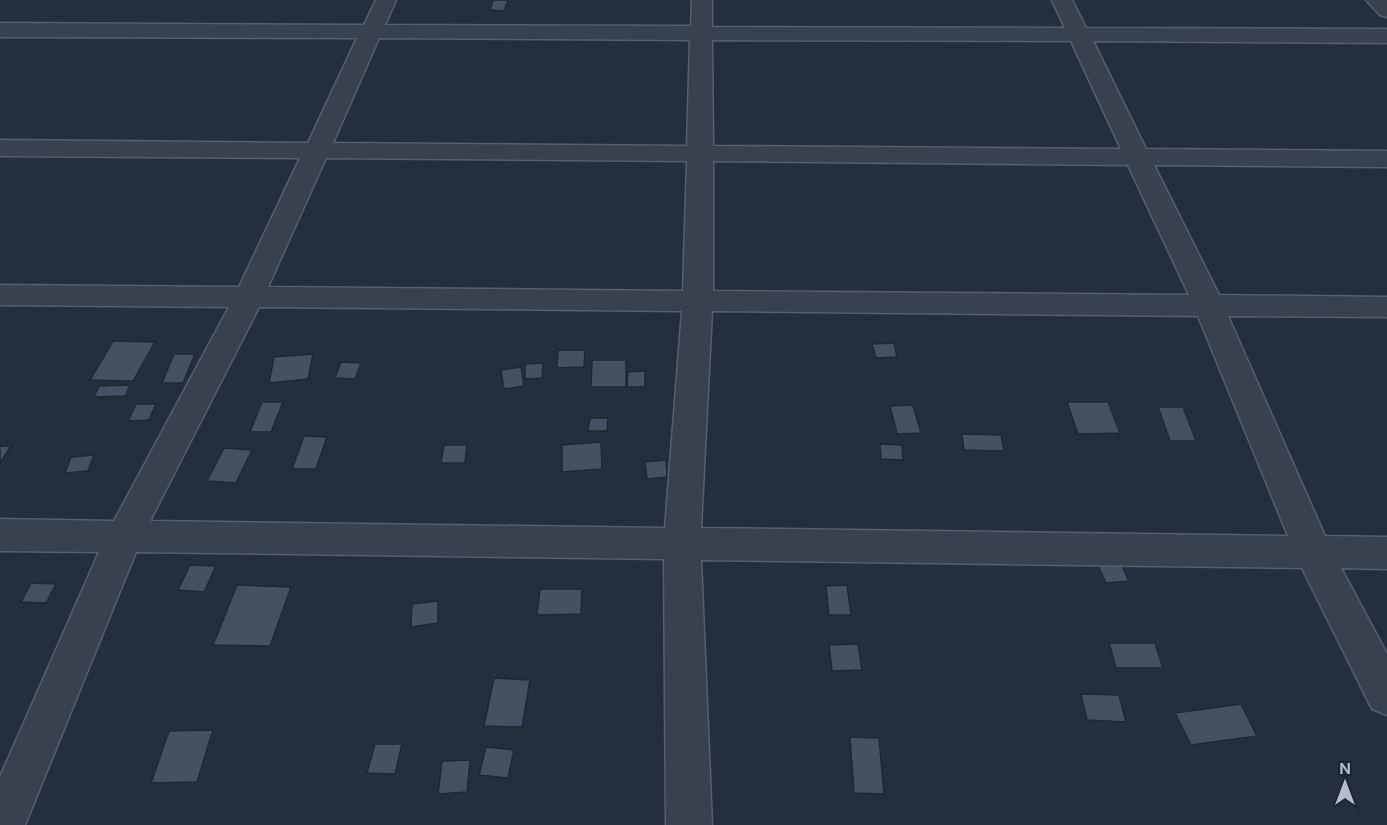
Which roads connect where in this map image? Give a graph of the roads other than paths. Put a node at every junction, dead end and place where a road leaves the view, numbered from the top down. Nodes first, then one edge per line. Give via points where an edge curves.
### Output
1 (386, 0) edge
2 (702, 0) edge
3 (1062, 0) edge
4 (1376, 0) edge
5 (1387, 10) edge
6 (0, 30) edge
7 (372, 32) junction
8 (702, 33) junction
9 (1079, 35) junction
10 (1387, 36) edge
11 (0, 148) edge
12 (316, 151) junction
13 (701, 154) junction
14 (1138, 158) junction
15 (1387, 159) edge
16 (0, 295) edge
17 (249, 297) junction
18 (698, 301) junction
19 (1209, 306) junction
20 (1387, 307) edge
21 (0, 535) edge
22 (124, 537) junction
23 (682, 544) junction
24 (1313, 552) junction
25 (1387, 554) edge
26 (1387, 694) edge
27 (2, 825) edge
28 (689, 825) edge

1 - 7 street
2 - 8 street
3 - 9 street
4 - 5 street
6 - 7 street
7 - 8 street
7 - 12 street
8 - 9 street
8 - 13 street
9 - 10 street
9 - 14 street
11 - 12 street
12 - 13 street
12 - 17 street
13 - 14 street
13 - 18 street
14 - 15 street
14 - 19 street
16 - 17 street
17 - 18 street
17 - 22 street
18 - 19 street
18 - 23 street
19 - 20 street
19 - 24 street
21 - 22 street
22 - 23 street
22 - 27 street
23 - 24 street
23 - 28 street
24 - 25 street
24 - 26 street

